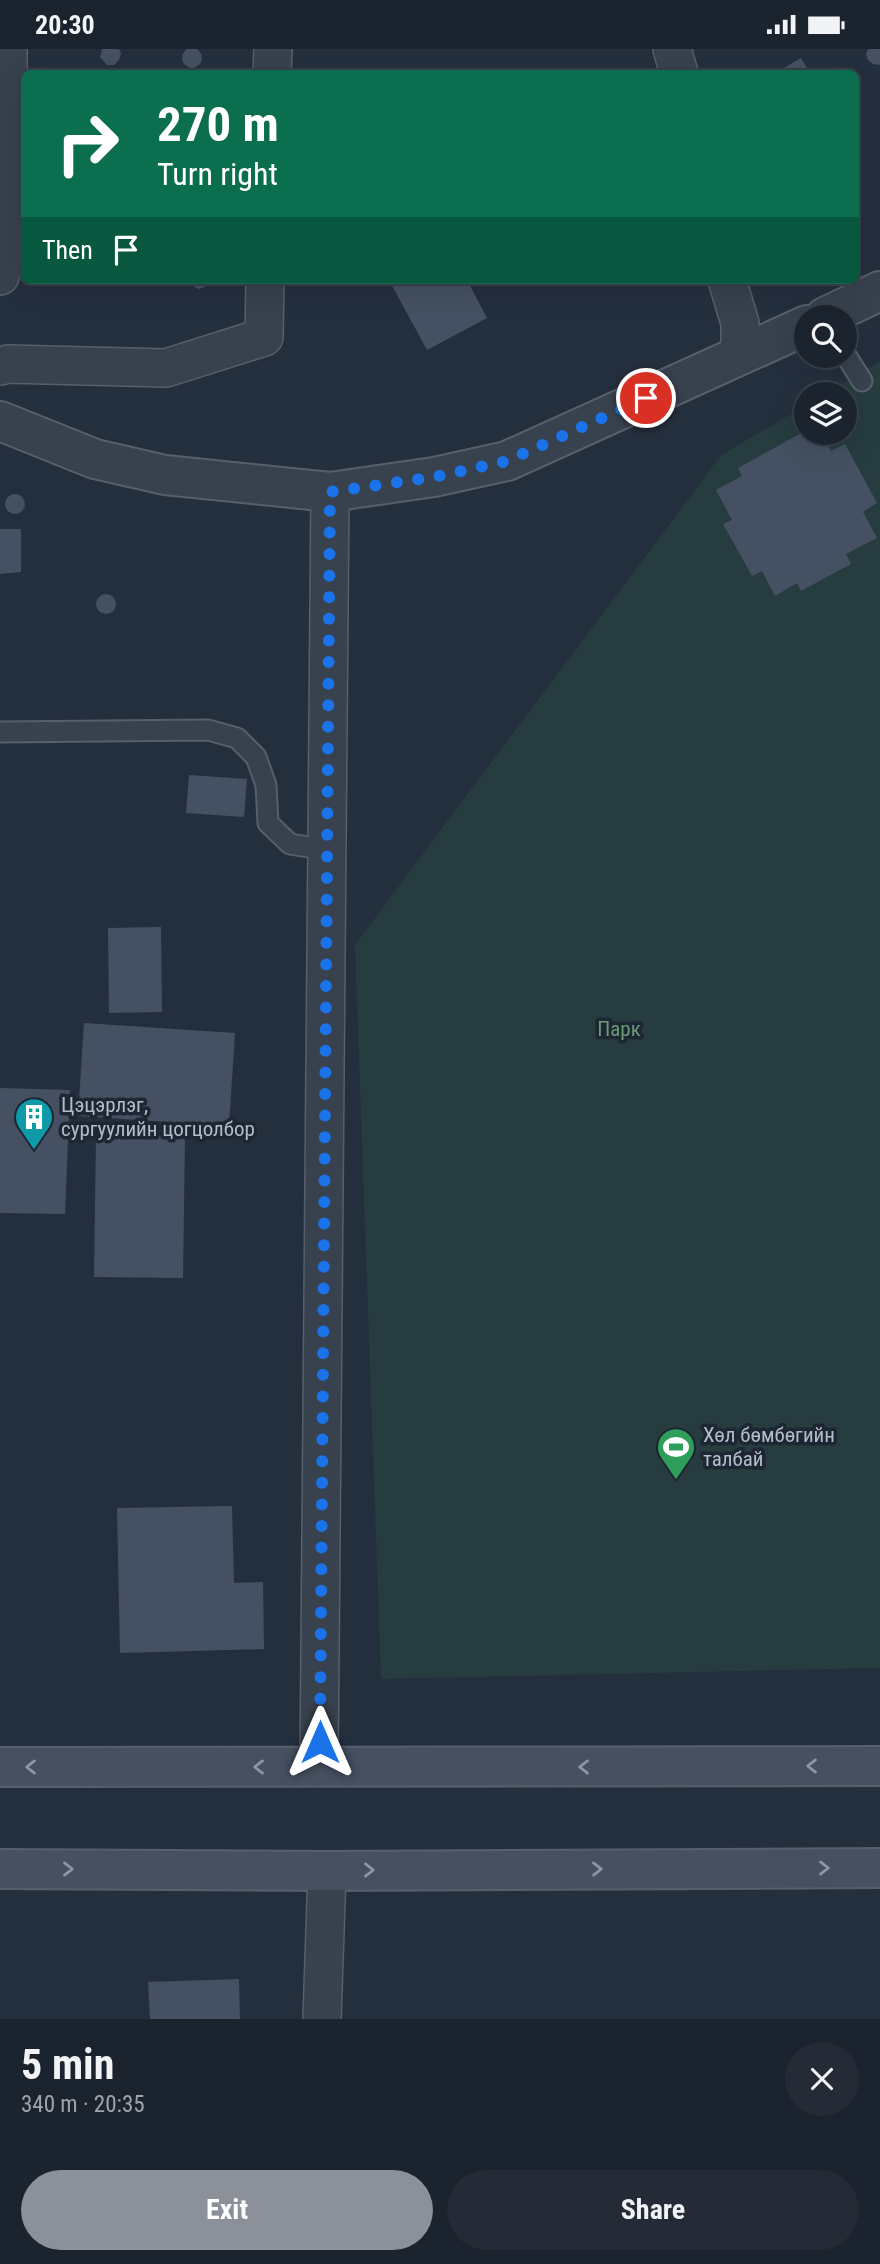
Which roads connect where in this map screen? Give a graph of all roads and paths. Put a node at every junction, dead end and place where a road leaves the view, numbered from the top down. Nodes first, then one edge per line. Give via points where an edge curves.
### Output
1 (9, 49) edge
2 (273, 49) edge
3 (672, 49) edge
4 (272, 70) edge
5 (678, 70) edge
6 (0, 276) edge
7 (265, 284) edge
8 (728, 284) edge
9 (880, 291) edge
10 (850, 305) edge
11 (794, 331) edge
12 (740, 356) junction
13 (0, 366) edge
14 (854, 368) edge
15 (862, 381) dead end
16 (0, 421) edge
17 (330, 492) junction
18 (0, 731) edge
19 (327, 849) junction
20 (880, 1766) edge
21 (0, 1767) edge
22 (319, 1767) junction
23 (880, 1868) edge
24 (0, 1869) edge
25 (327, 1871) junction
26 (322, 2019) edge

1 - 6 street via 9,224
2 - 4 street
3 - 5 street
7 - 13 street via 264,337 166,368
8 - 12 street via 740,323
9 - 10 street
11 - 12 street
12 - 17 street via 507,461
14 - 15 lane
16 - 17 street via 95,459 165,475
17 - 19 street
18 - 19 lane via 208,730 237,738 256,757 267,785 268,823 290,844
19 - 22 street
20 -> 22 main road
22 -> 21 main road
25 -> 23 main road
24 -> 25 main road
25 - 26 street

